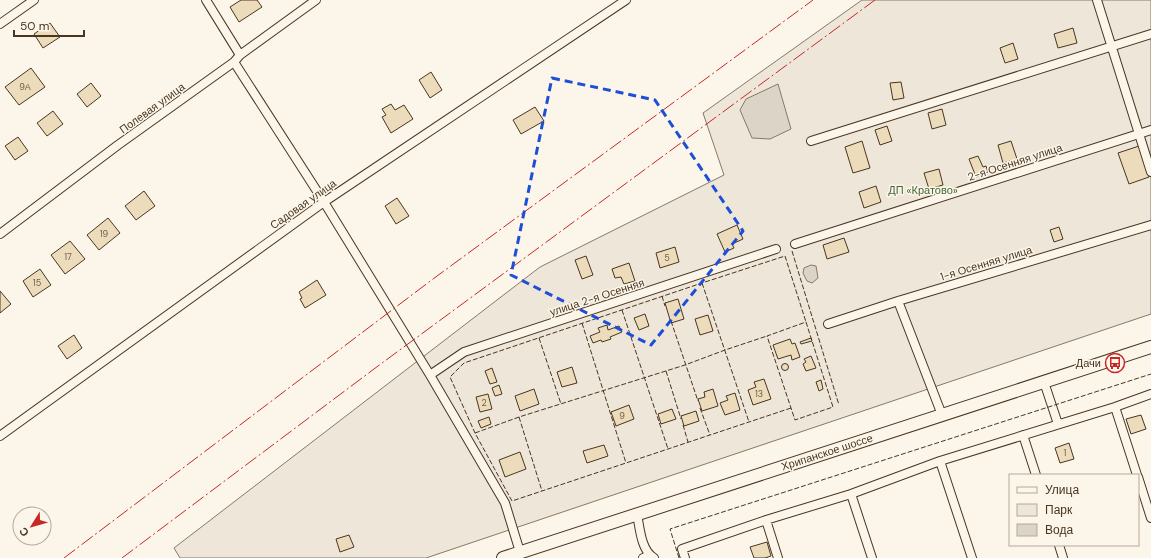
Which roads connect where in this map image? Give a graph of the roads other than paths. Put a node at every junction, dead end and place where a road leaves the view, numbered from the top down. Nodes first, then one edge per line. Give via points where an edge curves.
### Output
1 (34, 0) edge
2 (206, 0) edge
3 (316, 0) edge
4 (626, 0) edge
5 (1097, 0) edge
6 (0, 24) edge
7 (1151, 34) edge
8 (1112, 46) junction
9 (240, 55) junction
10 (234, 62) junction
11 (1151, 130) edge
12 (1139, 134) junction
13 (812, 141) dead end
14 (1151, 172) edge
15 (324, 202) junction
16 (1151, 224) edge
17 (0, 234) edge
18 (795, 244) dead end
19 (776, 249) dead end
20 (898, 301) junction
21 (828, 324) dead end
22 (1151, 347) edge
23 (430, 376) junction
24 (1044, 382) junction
25 (1151, 394) edge
26 (1116, 407) junction
27 (942, 415) junction
28 (1058, 424) junction
29 (1023, 435) junction
30 (0, 436) edge
31 (940, 461) junction
32 (1036, 474) edge
33 (1137, 474) edge
34 (1139, 479) edge
35 (851, 494) junction
36 (637, 514) junction
37 (1151, 518) edge
38 (766, 520) junction
39 (1059, 546) edge
40 (520, 552) junction
41 (649, 557) edge
42 (503, 558) edge
43 (685, 558) edge
44 (778, 558) edge
45 (872, 558) edge
46 (972, 558) edge
47 (1063, 558) edge

1 - 6 street
2 - 9 street
3 - 9 street, Полевая улица
4 - 15 street, Садовая улица
5 - 8 street
7 - 8 street
8 - 12 street
8 - 13 street
9 - 10 street, Полевая улица
10 - 15 street
10 - 17 street, Полевая улица
11 - 12 street, 2-я Осенняя улица
12 - 14 street
12 - 18 street, 2-я Осенняя улица
15 - 23 street
15 - 30 street, Садовая улица
16 - 20 street, 1-я Осенняя улица
19 - 23 street, улица 2-я Осенняя via 464,352
20 - 21 street, 1-я Осенняя улица
20 - 27 street
22 - 24 main road, Хрипанское шоссе
23 - 40 street via 505,503
24 - 27 main road, Хрипанское шоссе
24 - 28 street
25 - 26 street
26 - 28 street
26 - 33 street
27 - 36 main road, Хрипанское шоссе
28 - 29 street
29 - 31 street
29 - 32 street
31 - 35 street
31 - 46 street
34 - 37 street
35 - 38 street
35 - 45 street
36 - 40 main road, Хрипанское шоссе
36 - 41 street
38 - 43 street via 682,549
38 - 44 street
39 - 47 street
40 - 42 main road, Хрипанское шоссе

